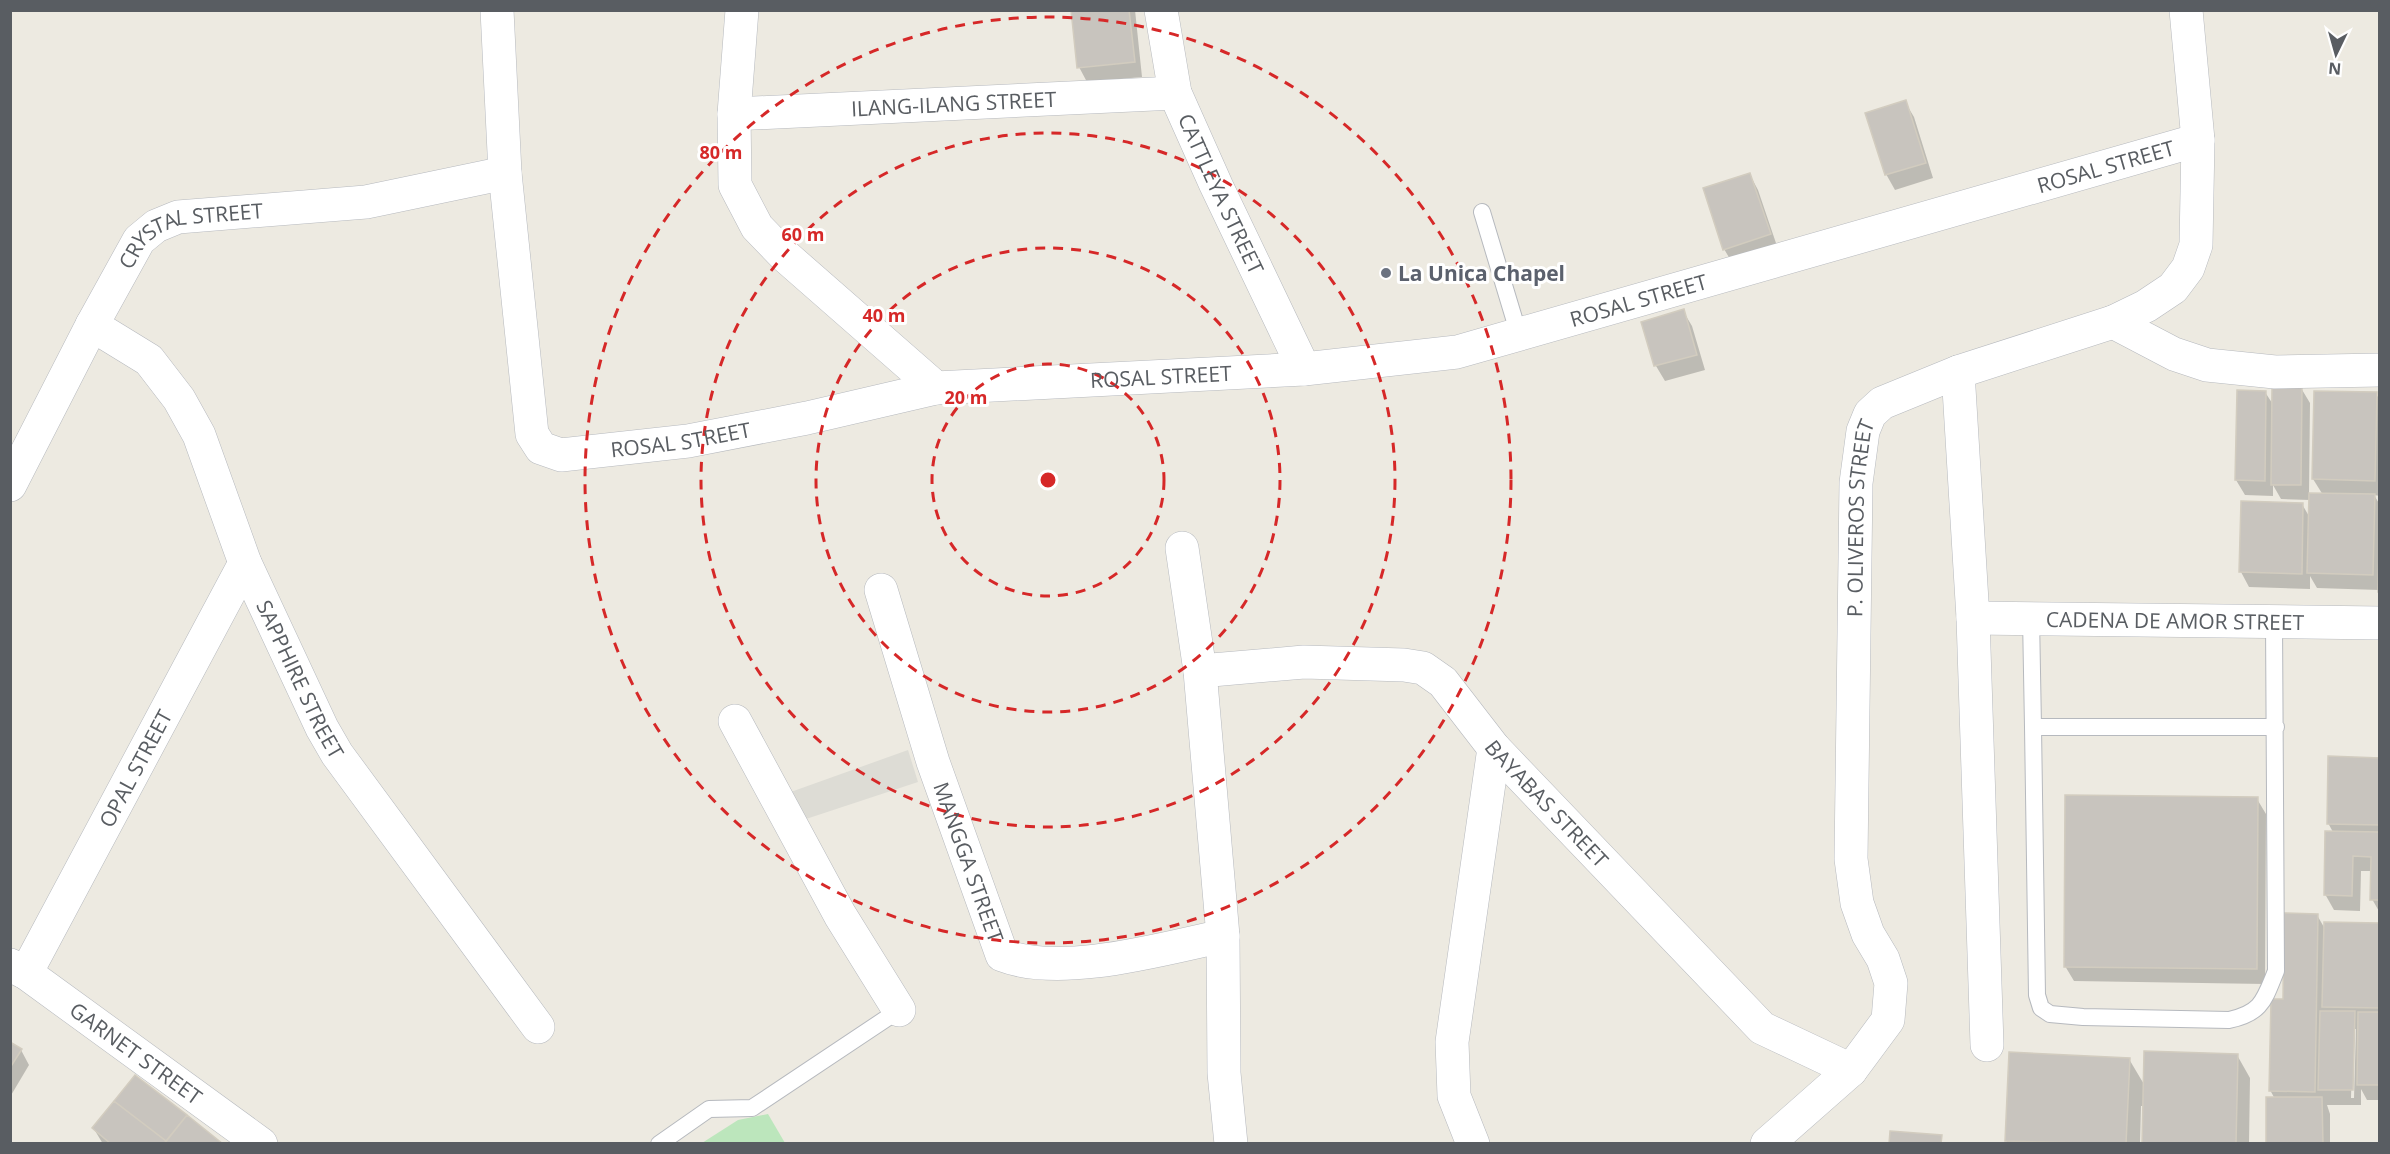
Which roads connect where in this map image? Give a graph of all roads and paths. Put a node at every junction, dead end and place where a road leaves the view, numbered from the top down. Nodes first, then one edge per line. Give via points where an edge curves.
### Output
1 (497, 10) edge
2 (742, 10) edge
3 (1161, 10) edge
4 (2186, 10) edge
5 (1175, 93) junction
6 (734, 114) junction
7 (2198, 140) junction
8 (505, 173) junction
9 (1482, 212) dead end
10 (2113, 322) junction
11 (92, 326) junction
12 (1520, 335) junction
13 (1304, 369) junction
14 (2379, 370) edge
15 (1958, 372) junction
16 (936, 388) junction
17 (10, 485) edge
18 (1182, 548) dead end
19 (245, 563) junction
20 (880, 590) dead end
21 (2031, 617) junction
22 (1973, 618) junction
23 (2274, 621) junction
24 (2379, 623) edge
25 (1200, 671) junction
26 (735, 721) dead end
27 (2033, 727) junction
28 (2276, 727) junction
29 (1494, 748) junction
30 (1223, 936) junction
31 (18, 969) edge
32 (899, 1010) joint
33 (537, 1027) dead end
34 (1988, 1046) dead end
35 (1851, 1070) junction
36 (261, 1143) edge
37 (659, 1143) edge
38 (1231, 1143) edge
39 (1473, 1143) edge
40 (1767, 1143) edge

1 - 8 street, ROSAL STREET
2 - 6 street
3 - 5 street, CATTLEYA STREET
4 - 7 street, P. OLIVEROS STREET
5 - 6 street, ILANG-ILANG STREET
5 - 13 street, CATTLEYA STREET
6 - 16 street via 735,185 757,227
7 - 10 street, P. OLIVEROS STREET via 2196,245 2188,268 2173,288
7 - 12 street, ROSAL STREET
8 - 11 street, CRYSTAL STREET via 366,202 178,217 156,226 139,240
8 - 16 street, ROSAL STREET via 532,434 541,448 561,454 688,441
9 - 12 lane
10 - 14 street via 2174,354 2207,365 2276,372
10 - 15 street, P. OLIVEROS STREET
11 - 17 street, CRYSTAL STREET
11 - 19 street, SAPPHIRE STREET via 149,360 179,399 199,435
12 - 13 street, ROSAL STREET via 1457,352
13 - 16 street, ROSAL STREET
15 - 22 street
15 - 35 street, P. OLIVEROS STREET via 1882,403 1870,414 1863,431 1856,483 1851,859 1857,903 1891,983 1888,1020
18 - 25 street
19 - 31 street, OPAL STREET
19 - 33 street, SAPPHIRE STREET via 337,754
20 - 30 street, MANGGA STREET via 933,762 1002,955 1020,962 1114,959
21 - 22 street, CADENA DE AMOR STREET
21 - 23 street, CADENA DE AMOR STREET
21 - 27 lane
22 - 34 street
23 - 24 street, CADENA DE AMOR STREET
23 - 28 lane
25 - 29 street, BAYABAS STREET via 1304,662 1423,668 1443,682
25 - 30 street
26 - 32 street via 840,915
27 - 28 lane
27 - 28 lane via 2037,994 2041,1008 2050,1014 2083,1017 2229,1020 2257,1010 2276,971
29 - 35 street, BAYABAS STREET via 1762,1028
29 - 39 street via 1452,1042 1454,1096
30 - 38 street via 1224,1073
31 - 36 street, GARNET STREET
32 - 37 lane via 752,1108 709,1109
35 - 40 street, P. OLIVEROS STREET

